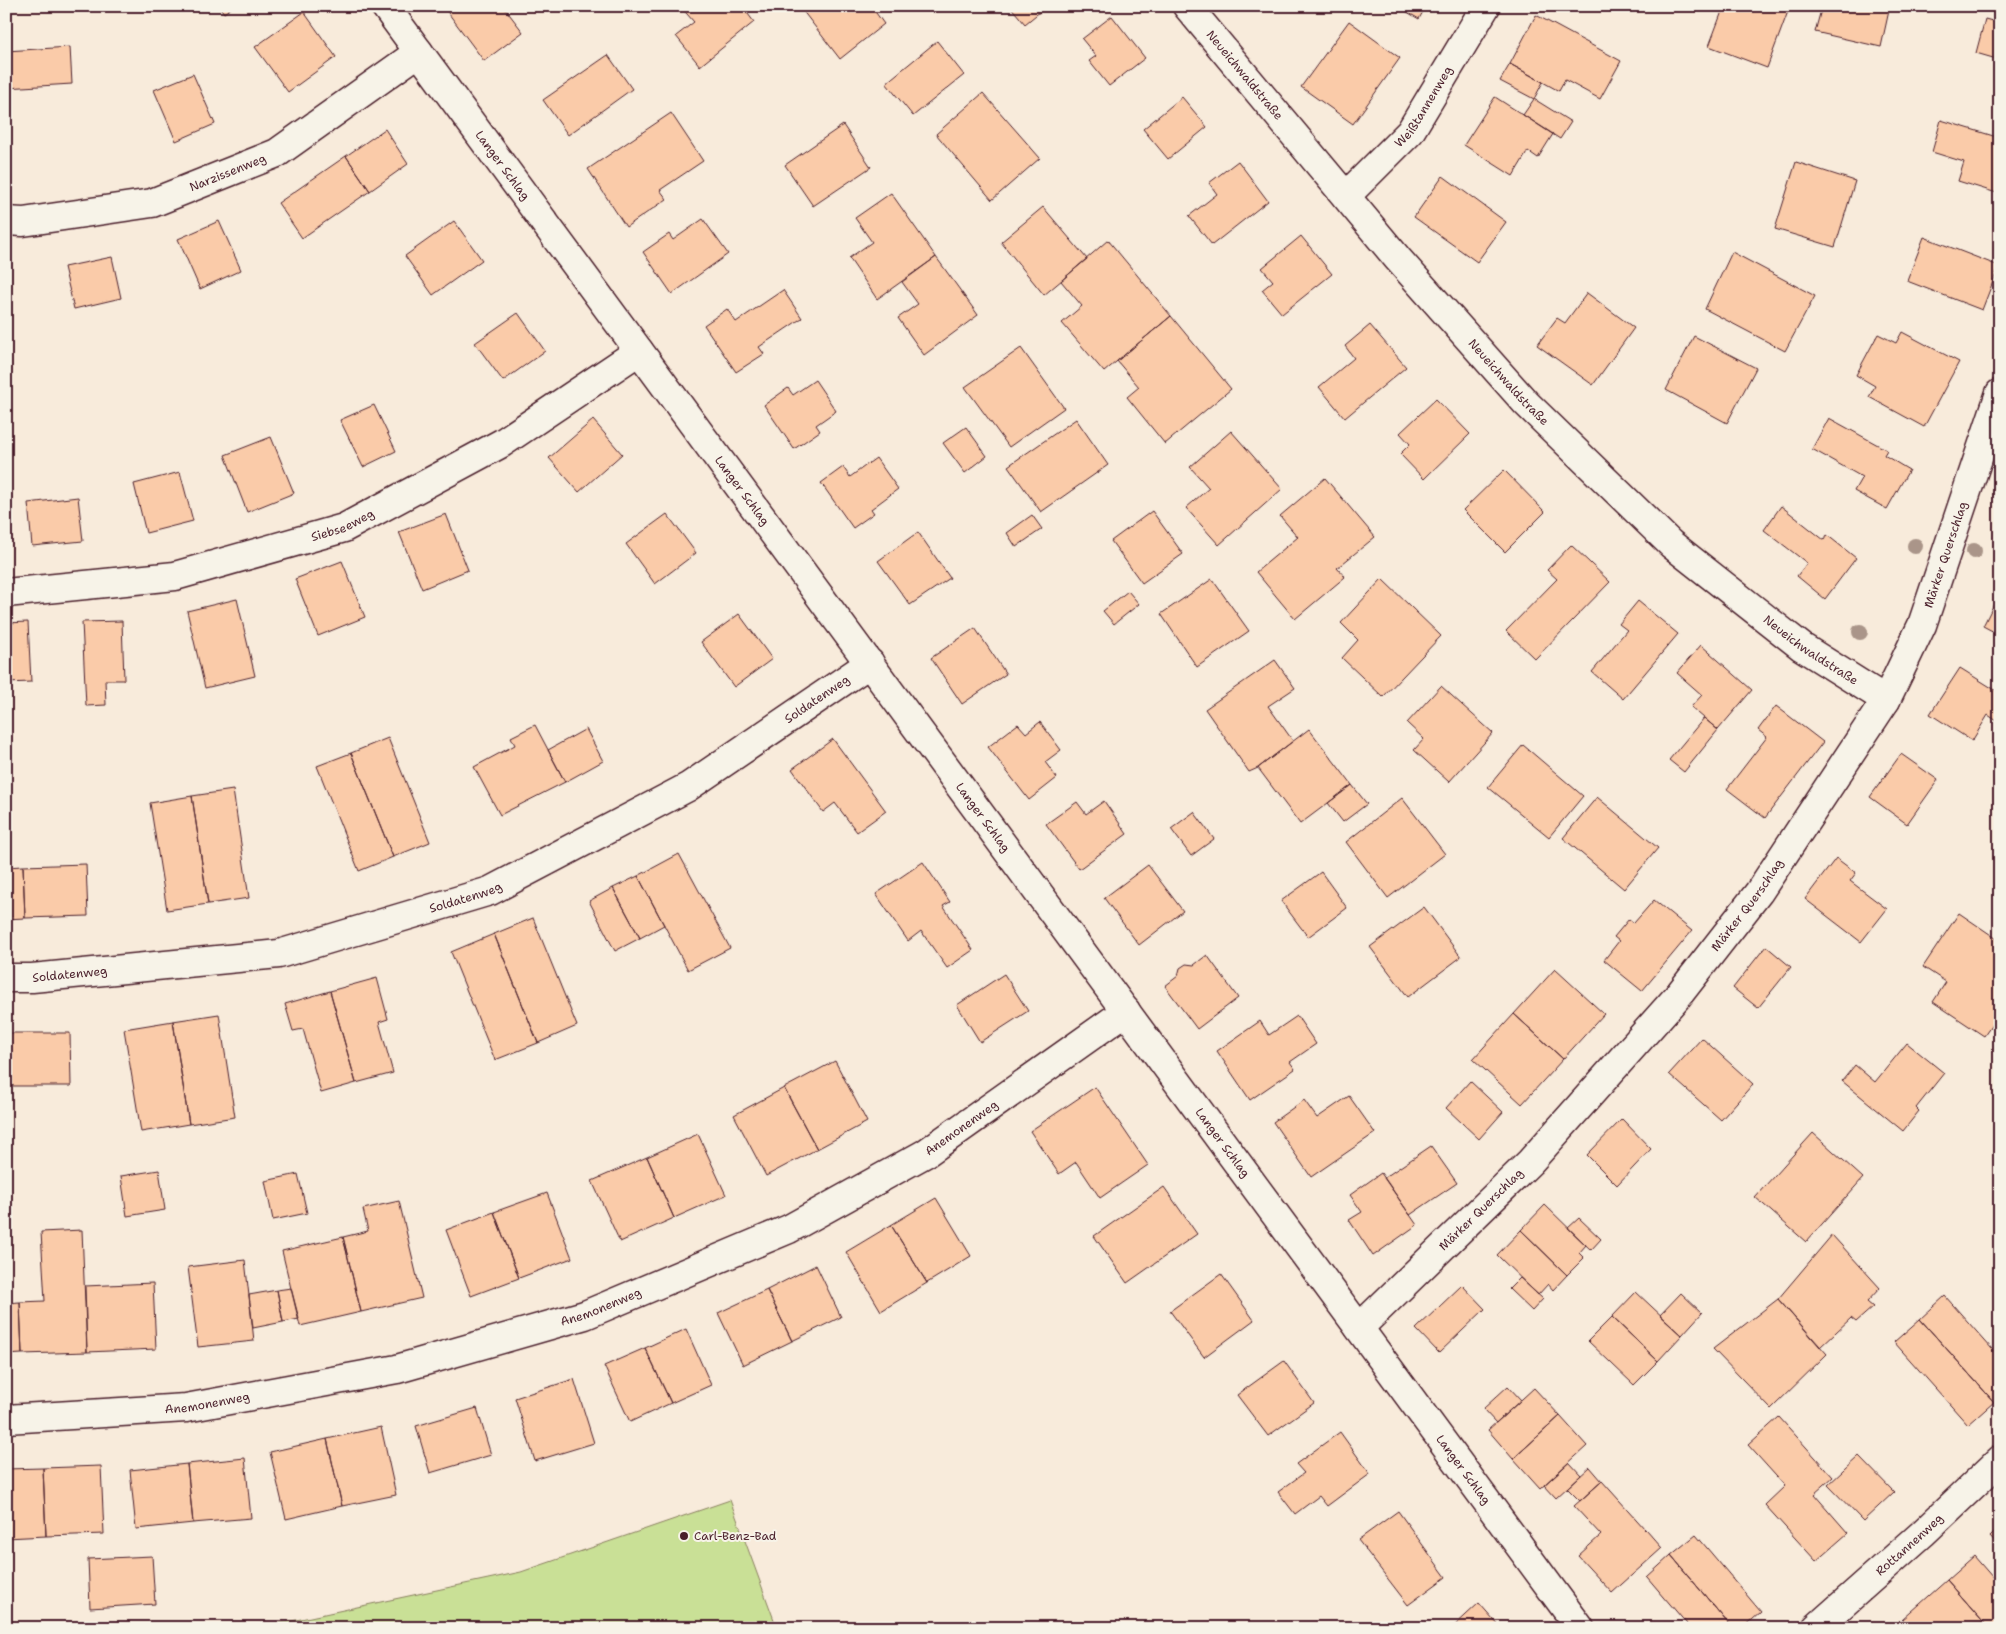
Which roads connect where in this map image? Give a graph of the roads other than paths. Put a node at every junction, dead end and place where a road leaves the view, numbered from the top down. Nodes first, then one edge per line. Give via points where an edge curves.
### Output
1 (386, 6) edge
2 (1187, 6) edge
3 (1486, 6) edge
4 (419, 52) junction
5 (1346, 196) junction
6 (6, 221) edge
7 (639, 351) junction
8 (1997, 406) edge
9 (6, 594) edge
10 (870, 663) junction
11 (1886, 700) junction
12 (6, 978) edge
13 (1126, 1011) junction
14 (1359, 1328) junction
15 (6, 1419) edge
16 (2000, 1460) edge
17 (1580, 1628) edge
18 (1816, 1628) edge

1 - 4 street, Langer Schlag
2 - 5 street, Neueichwaldstraße
3 - 5 street, Weißtannenweg via 1410,132
4 - 6 street, Narzissenweg via 278,153 152,203 22,222
4 - 7 street, Langer Schlag
5 - 11 street, Neueichwaldstraße via 1526,403 1671,544 1802,647
7 - 9 street, Siebseeweg via 502,443 344,528 175,576
7 - 10 street, Langer Schlag
8 - 11 street, Märker Querschlag via 1922,625
10 - 12 street, Soldatenweg via 688,787 490,891 279,954
10 - 13 street, Langer Schlag
11 - 14 street, Märker Querschlag via 1759,892 1678,997 1530,1162
13 - 14 street, Langer Schlag
13 - 15 street, Anemonenweg via 909,1163 789,1229 585,1315 397,1369 186,1408
14 - 17 street, Langer Schlag
16 - 18 street, Rottannenweg

